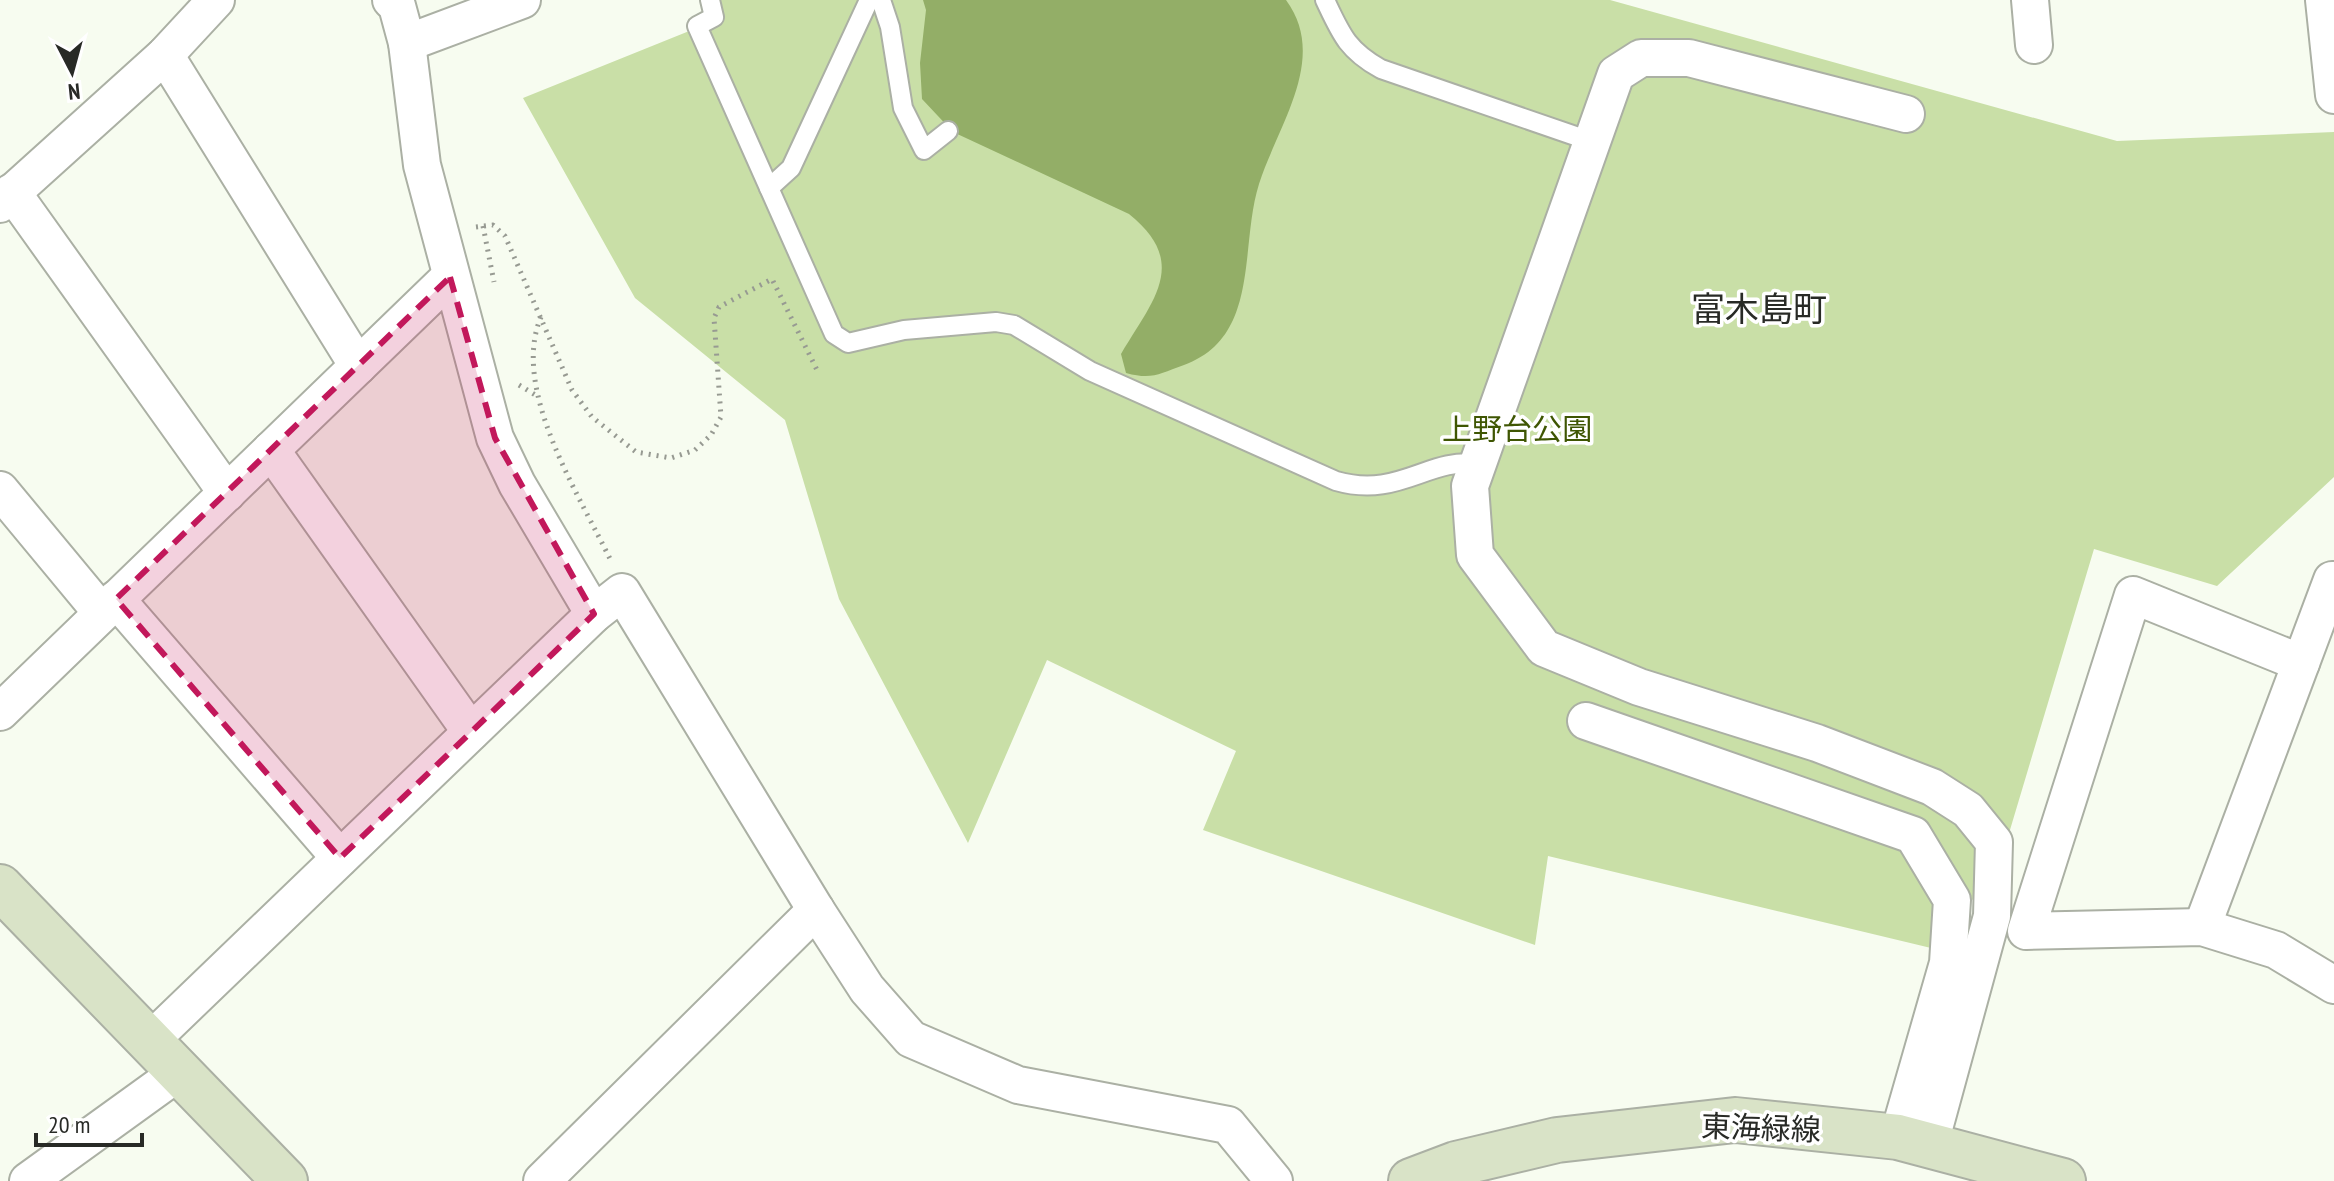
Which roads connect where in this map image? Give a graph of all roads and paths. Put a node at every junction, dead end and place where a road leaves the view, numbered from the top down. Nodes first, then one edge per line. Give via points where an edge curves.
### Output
1 (216, 0) edge
2 (391, 0) edge
3 (522, 0) edge
4 (710, 0) edge
5 (869, 0) edge
6 (881, 0) edge
7 (1325, 0) edge
8 (2030, 0) edge
9 (2324, 0) edge
10 (407, 43) junction
11 (2034, 45) dead end
12 (165, 55) junction
13 (2334, 95) edge
14 (1906, 114) dead end
15 (948, 131) dead end
16 (1590, 141) junction
17 (769, 188) junction
18 (6, 198) edge
19 (439, 232) junction
20 (450, 277) junction
21 (541, 317) junction
22 (358, 366) junction
23 (818, 372) dead end
24 (271, 450) junction
25 (1478, 464) junction
26 (0, 490) edge
27 (227, 493) junction
28 (2334, 583) edge
29 (608, 603) junction
30 (109, 606) junction
31 (2301, 663) junction
32 (0, 712) edge
33 (1586, 721) dead end
34 (471, 732) junction
35 (340, 858) junction
36 (0, 887) edge
37 (816, 910) junction
38 (2202, 927) junction
39 (2334, 985) edge
40 (165, 1056) junction
41 (1914, 1140) junction
42 (28, 1181) edge
43 (285, 1181) edge
44 (542, 1181) edge
45 (1274, 1181) edge
46 (1411, 1181) edge
47 (2063, 1181) edge

1 - 12 street
2 - 10 street
3 - 10 street
4 - 17 lane via 714,17 697,26
5 - 17 lane via 791,168
6 - 15 lane via 903,108 924,150
7 - 16 lane via 1342,38 1357,56 1381,69
8 - 11 street
9 - 13 street
10 - 19 street via 422,165
12 - 18 street
12 - 22 street
14 - 16 street via 1720,64 1641,58 1616,74
16 - 25 street
17 - 25 lane via 834,334 848,343 904,330 1014,325 1090,371 1355,487 1383,487 1459,461
18 - 27 street
19 - 20 street
19 - 21 path via 493,225 505,236
20 - 22 street
20 - 29 street via 495,438 517,484
21 - 23 path via 572,390 592,417 636,452 652,457 671,458 695,450 711,435 721,417 714,318 719,307 772,279
21 - 29 path via 533,335 541,412 618,575
22 - 24 street
24 - 27 street
24 - 34 street
25 - 41 street via 1470,486 1475,555 1544,648 1639,687 1817,743 1932,787 1968,810 1994,842 1992,916
26 - 30 street
27 - 30 street
28 - 31 street
29 - 34 street
29 - 37 street
30 - 32 street
30 - 35 street
31 - 38 street
31 - 38 street via 2133,595 2026,931
33 - 41 street via 1913,835 1952,900 1948,963
34 - 35 street
35 - 40 street
36 - 40 main road
37 - 44 street
37 - 45 street via 867,989 911,1039 1018,1085 1228,1125
38 - 39 street via 2276,950
40 - 42 street
40 - 43 main road
41 - 46 main road, 東海緑線 via 1721,1121 1557,1140 1456,1164
41 - 47 main road, 東海緑線

